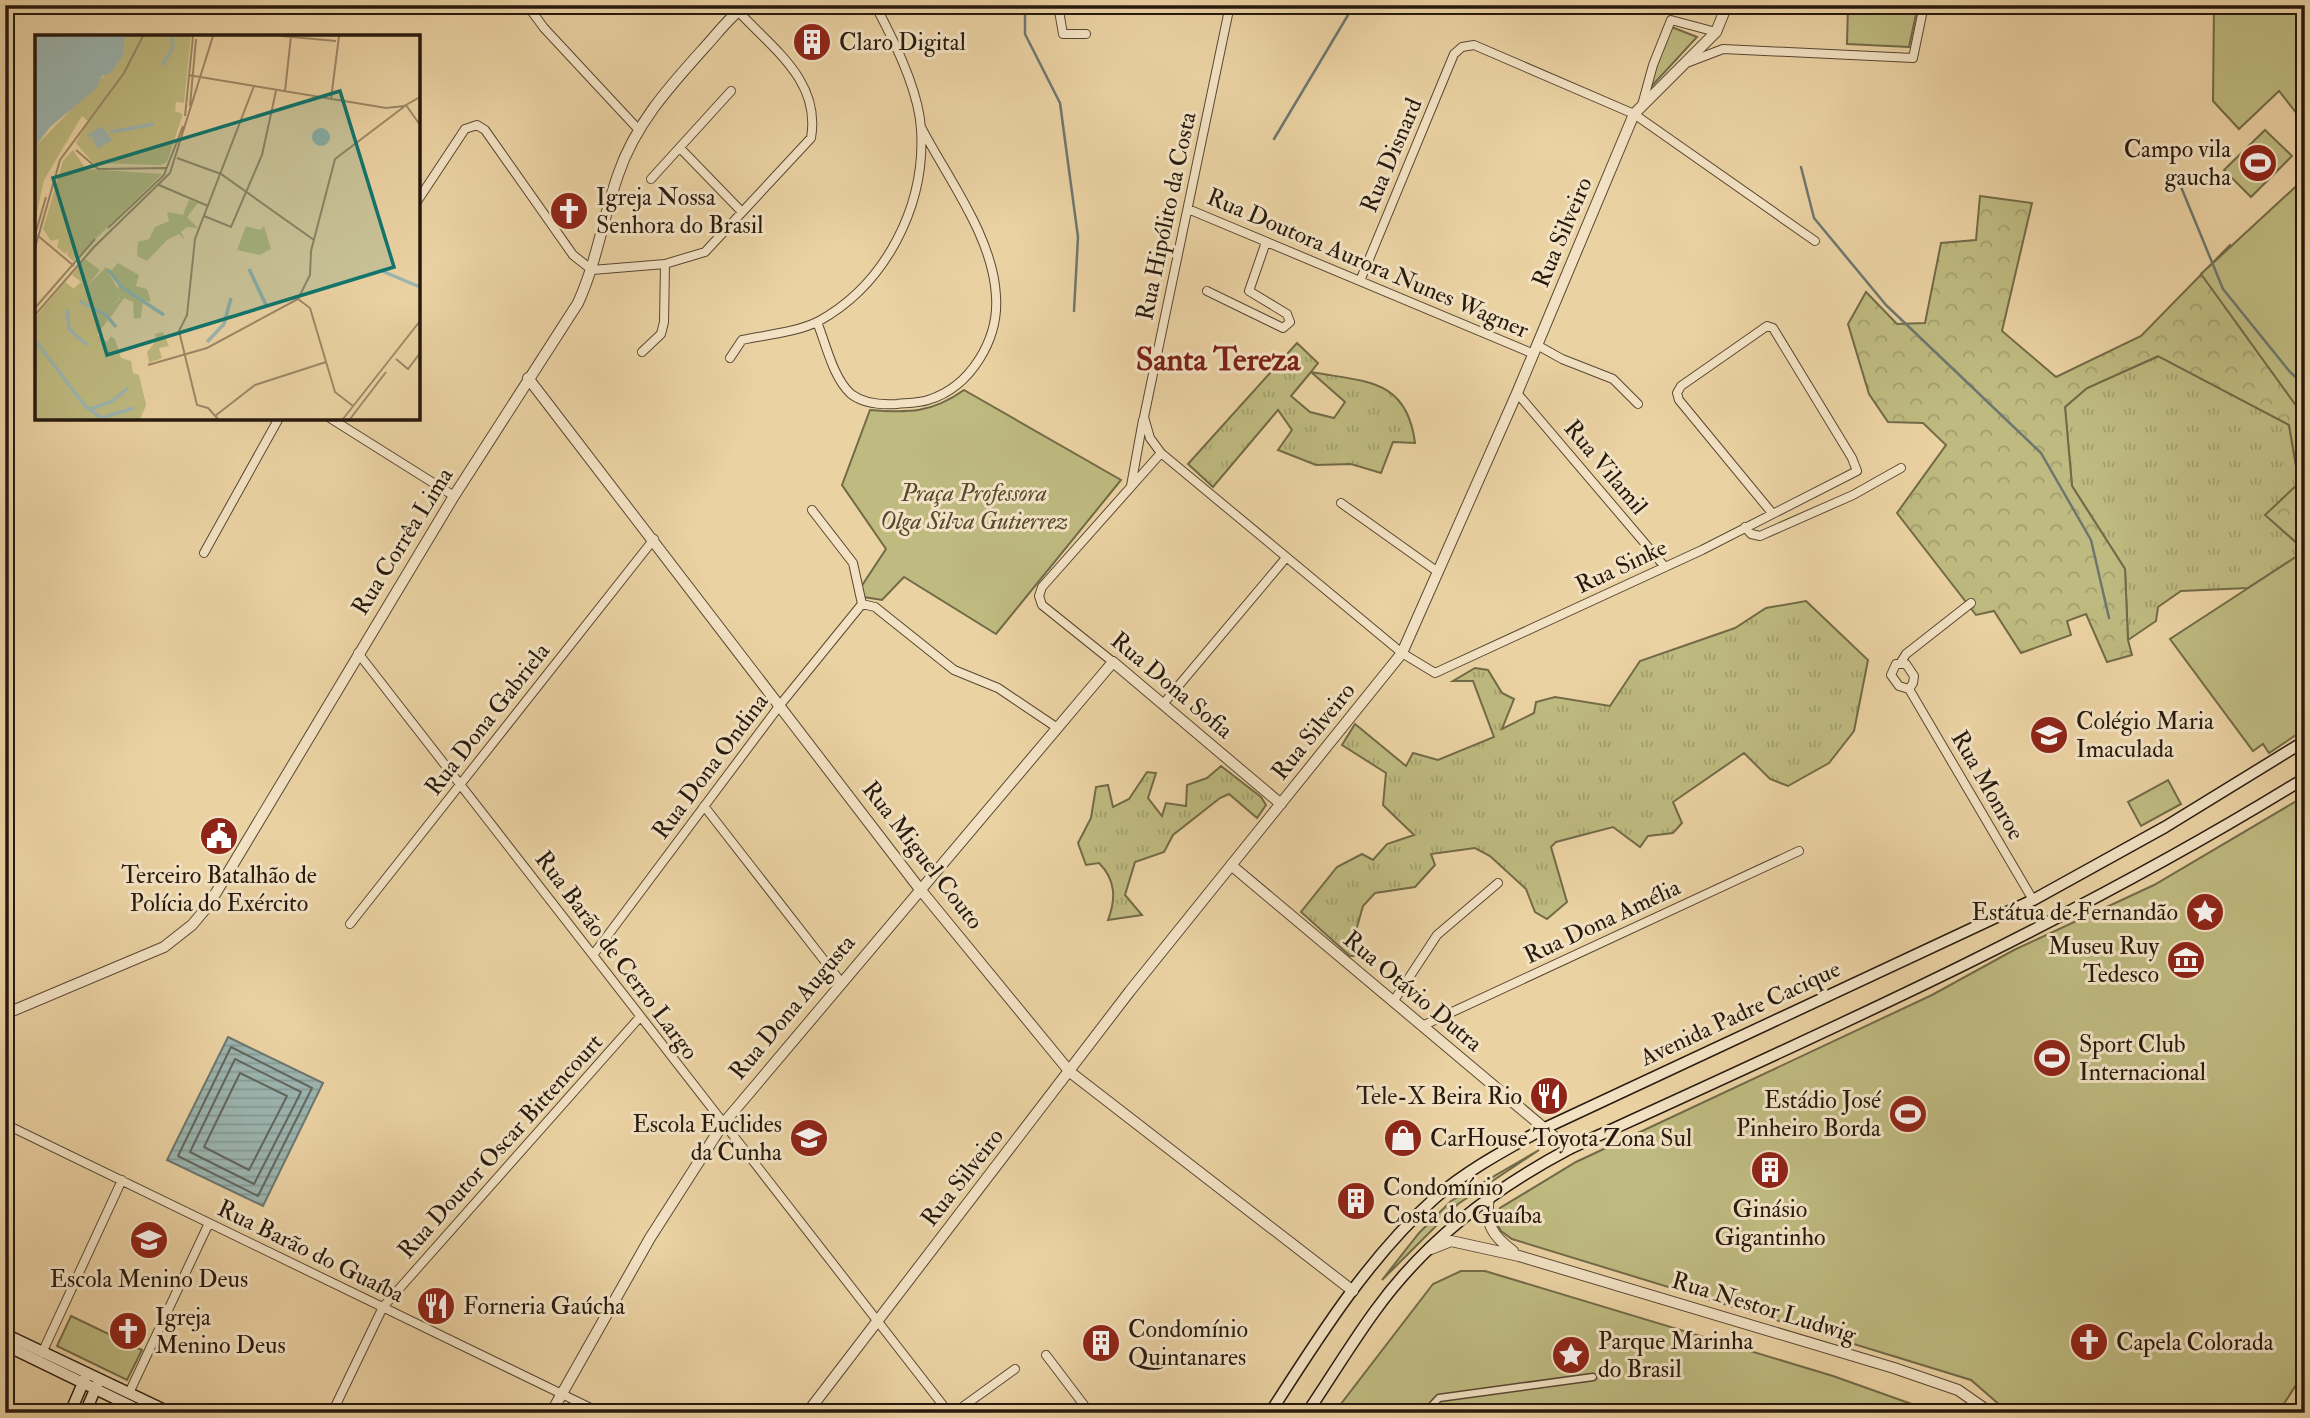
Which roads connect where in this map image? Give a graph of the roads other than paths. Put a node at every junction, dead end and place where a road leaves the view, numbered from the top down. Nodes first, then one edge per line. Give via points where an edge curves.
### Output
1 (527, 5) edge
2 (875, 5) edge
3 (1058, 5) edge
4 (1230, 5) edge
5 (1727, 5) edge
6 (1924, 5) edge
7 (742, 8) edge
8 (1716, 32) junction
9 (1086, 34) dead end
10 (1689, 62) junction
11 (731, 91) dead end
12 (1642, 105) junction
13 (1634, 114) junction
14 (921, 127) junction
15 (638, 129) junction
16 (680, 148) junction
17 (651, 179) dead end
18 (420, 197) edge
19 (1188, 209) junction
20 (742, 212) junction
21 (1815, 241) dead end
22 (1266, 242) junction
23 (665, 264) junction
24 (592, 270) junction
25 (1360, 281) junction
26 (1207, 290) dead end
27 (817, 322) junction
28 (1535, 349) junction
29 (642, 352) dead end
30 (730, 358) dead end
31 (528, 378) junction
32 (1517, 393) junction
33 (1638, 404) dead end
34 (1144, 417) junction
35 (278, 420) edge
36 (333, 420) edge
37 (1161, 453) junction
38 (1900, 468) dead end
39 (1131, 486) junction
40 (454, 496) junction
41 (1341, 503) dead end
42 (812, 510) dead end
43 (1772, 513) junction
44 (1745, 527) junction
45 (654, 539) junction
46 (204, 553) dead end
47 (1285, 559) junction
48 (1665, 566) junction
49 (1438, 572) junction
50 (1971, 603) dead end
51 (862, 604) junction
52 (358, 653) junction
53 (1402, 653) junction
54 (1113, 662) junction
55 (1901, 662) junction
56 (1909, 689) junction
57 (1164, 703) junction
58 (780, 705) junction
59 (1056, 727) junction
60 (2305, 741) edge
61 (2305, 778) edge
62 (461, 782) junction
63 (1281, 804) junction
64 (704, 806) junction
65 (1799, 851) dead end
66 (1231, 866) junction
67 (1498, 883) dead end
68 (919, 888) junction
69 (2033, 900) junction
70 (350, 923) dead end
71 (593, 955) junction
72 (841, 982) junction
73 (1392, 1002) junction
74 (5, 1014) edge
75 (639, 1018) junction
76 (1422, 1026) junction
77 (1070, 1072) junction
78 (5, 1124) edge
79 (723, 1124) junction
80 (1543, 1129) junction
81 (1569, 1149) junction
82 (122, 1181) junction
83 (1489, 1196) junction
84 (209, 1223) junction
85 (1424, 1252) junction
86 (1520, 1256) junction
87 (1353, 1291) junction
88 (383, 1307) junction
89 (876, 1323) junction
90 (5, 1334) edge
91 (5, 1345) edge
92 (18, 1351) junction
93 (44, 1353) junction
94 (1046, 1356) dead end
95 (1015, 1369) dead end
96 (1593, 1377) dead end
97 (85, 1378) junction
98 (98, 1384) junction
99 (129, 1393) junction
100 (561, 1393) junction
101 (2305, 1404) edge
102 (70, 1413) edge
103 (85, 1413) edge
104 (145, 1413) edge
105 (171, 1413) edge
106 (332, 1413) edge
107 (551, 1413) edge
108 (601, 1413) edge
109 (807, 1413) edge
110 (952, 1413) edge
111 (1090, 1413) edge
112 (1270, 1413) edge
113 (1307, 1413) edge
114 (1425, 1413) edge
115 (1991, 1413) edge
116 (2299, 1413) edge

1 - 15 street
2 - 14 street via 901,55
3 - 9 street via 1063,34
4 - 19 street, Rua Hipólito da Costa
5 - 8 street, Rua Silveiro
6 - 10 street via 1913,58 1723,49
7 - 15 street, Rua Corrêa Lima
7 - 20 street via 802,80 815,117 811,138
8 - 10 street, Rua Silveiro
8 - 12 street via 1671,20
10 - 12 street, Rua Silveiro
11 - 16 street
12 - 13 street, Rua Silveiro
13 - 21 street
13 - 25 street, Rua Disnard via 1474,45 1462,47 1454,54
13 - 28 street, Rua Silveiro
14 - 27 street via 918,180 896,242 862,290
14 - 27 street via 989,250 997,299 987,345 978,362 946,392 927,401 870,403 851,394 838,376
15 - 24 street, Rua Corrêa Lima via 618,174
16 - 17 street
16 - 20 street
18 - 24 street via 465,129 477,125 573,254
19 - 22 street, Rua Doutora Aurora Nunes Wagner
19 - 34 street, Rua Hipólito da Costa
20 - 23 street via 705,252
22 - 25 street, Rua Doutora Aurora Nunes Wagner
22 - 26 street via 1249,291 1287,314 1290,323 1283,328
23 - 24 street
23 - 29 street via 661,334
24 - 31 street, Rua Corrêa Lima via 578,303
25 - 28 street, Rua Doutora Aurora Nunes Wagner
27 - 30 street via 742,340
28 - 32 street, Rua Silveiro
28 - 33 street, Rua Doutora Aurora Nunes Wagner via 1613,379
31 - 40 street, Rua Corrêa Lima
31 - 45 street, Rua Miguel Couto
32 - 48 street, Rua Vilamil
32 - 49 street, Rua Silveiro
34 - 37 street via 1150,438
34 - 39 street, Rua Hipólito da Costa
35 - 46 street
36 - 40 street
37 - 39 street
37 - 47 street
38 - 44 street via 1853,495 1760,536
39 - 54 street, Rua Dona Sofia via 1039,596 1042,605
40 - 52 street, Rua Corrêa Lima
41 - 49 street
42 - 51 street via 853,563
43 - 43 street, Rua Sinke via 1677,393 1767,326 1773,328 1857,471
43 - 44 street, Rua Sinke
44 - 48 street, Rua Sinke
45 - 58 street, Rua Miguel Couto
45 - 62 street, Rua Dona Gabriela
47 - 53 street
47 - 57 street
48 - 53 street, Rua Sinke via 1443,672 1427,671
49 - 53 street, Rua Silveiro
50 - 55 street
51 - 58 street, Rua Dona Ondina
51 - 59 street via 875,607 954,670 998,688
52 - 62 street, Rua Barão de Cerro Largo
52 - 74 street, Rua Corrêa Lima via 208,906 192,925 164,947
53 - 63 street, Rua Silveiro
54 - 57 street, Rua Dona Sofia
54 - 59 street, Rua Dona Augusta
55 - 56 street, Rua Monroe via 1914,676
55 - 56 street, Rua Monroe via 1891,675 1899,686
56 - 69 street, Rua Monroe
57 - 63 street, Rua Dona Sofia
58 - 64 street, Rua Dona Ondina
58 - 68 street, Rua Miguel Couto
59 - 68 street, Rua Dona Augusta
60 - 69 main road, Avenida Padre Cacique via 2165,827
61 - 81 main road via 2186,849 1894,1000
62 - 70 street, Rua Dona Gabriela
62 - 71 street, Rua Barão de Cerro Largo
63 - 66 street, Rua Silveiro
64 - 71 street, Rua Dona Ondina
64 - 72 street
65 - 76 street, Rua Dona Amélia
66 - 73 street, Rua Otávio Dutra
66 - 77 street, Rua Silveiro
67 - 73 street via 1437,936
68 - 72 street, Rua Dona Augusta
68 - 77 street, Rua Miguel Couto
69 - 80 main road, Avenida Padre Cacique
71 - 75 street, Rua Barão de Cerro Largo
72 - 79 street, Rua Dona Augusta
73 - 76 street, Rua Otávio Dutra
75 - 79 street, Rua Barão de Cerro Largo
75 - 88 street, Rua Doutor Oscar Bittencourt
76 - 80 street, Rua Otávio Dutra
77 - 87 street, Rua Miguel Couto
77 - 89 street, Rua Silveiro
78 - 82 street, Rua Barão do Guaíba
79 - 89 street, Rua Barão de Cerro Largo
79 - 100 street, Rua Dona Augusta via 650,1238
80 - 81 street, Rua Otávio Dutra
80 - 87 main road, Avenida Padre Cacique via 1436,1197
81 - 83 main road
82 - 84 street, Rua Barão do Guaíba
82 - 93 street
83 - 85 main road
83 - 86 street, Rua Nestor Ludwig via 1487,1223 1495,1239
84 - 88 street, Rua Barão do Guaíba
84 - 99 street
85 - 86 street, Rua Nestor Ludwig via 1451,1241
85 - 113 main road via 1376,1310
86 - 115 street, Rua Nestor Ludwig via 1958,1390
87 - 112 main road, Avenida Padre Cacique
88 - 100 street, Rua Barão do Guaíba
88 - 106 street, Rua Doutor Oscar Bittencourt
89 - 109 street, Rua Silveiro
89 - 110 street, Rua Barão de Cerro Largo
90 - 93 main road
91 - 92 main road
92 - 93 street
92 - 97 main road
93 - 97 main road
94 - 111 street
95 - 110 street
96 - 114 street via 1439,1398
97 - 98 main road
97 - 102 main road
98 - 99 main road
98 - 103 main road
98 - 104 main road
99 - 105 main road
100 - 107 street, Rua Dona Augusta
100 - 108 street, Rua Barão do Guaíba
101 - 116 main road

